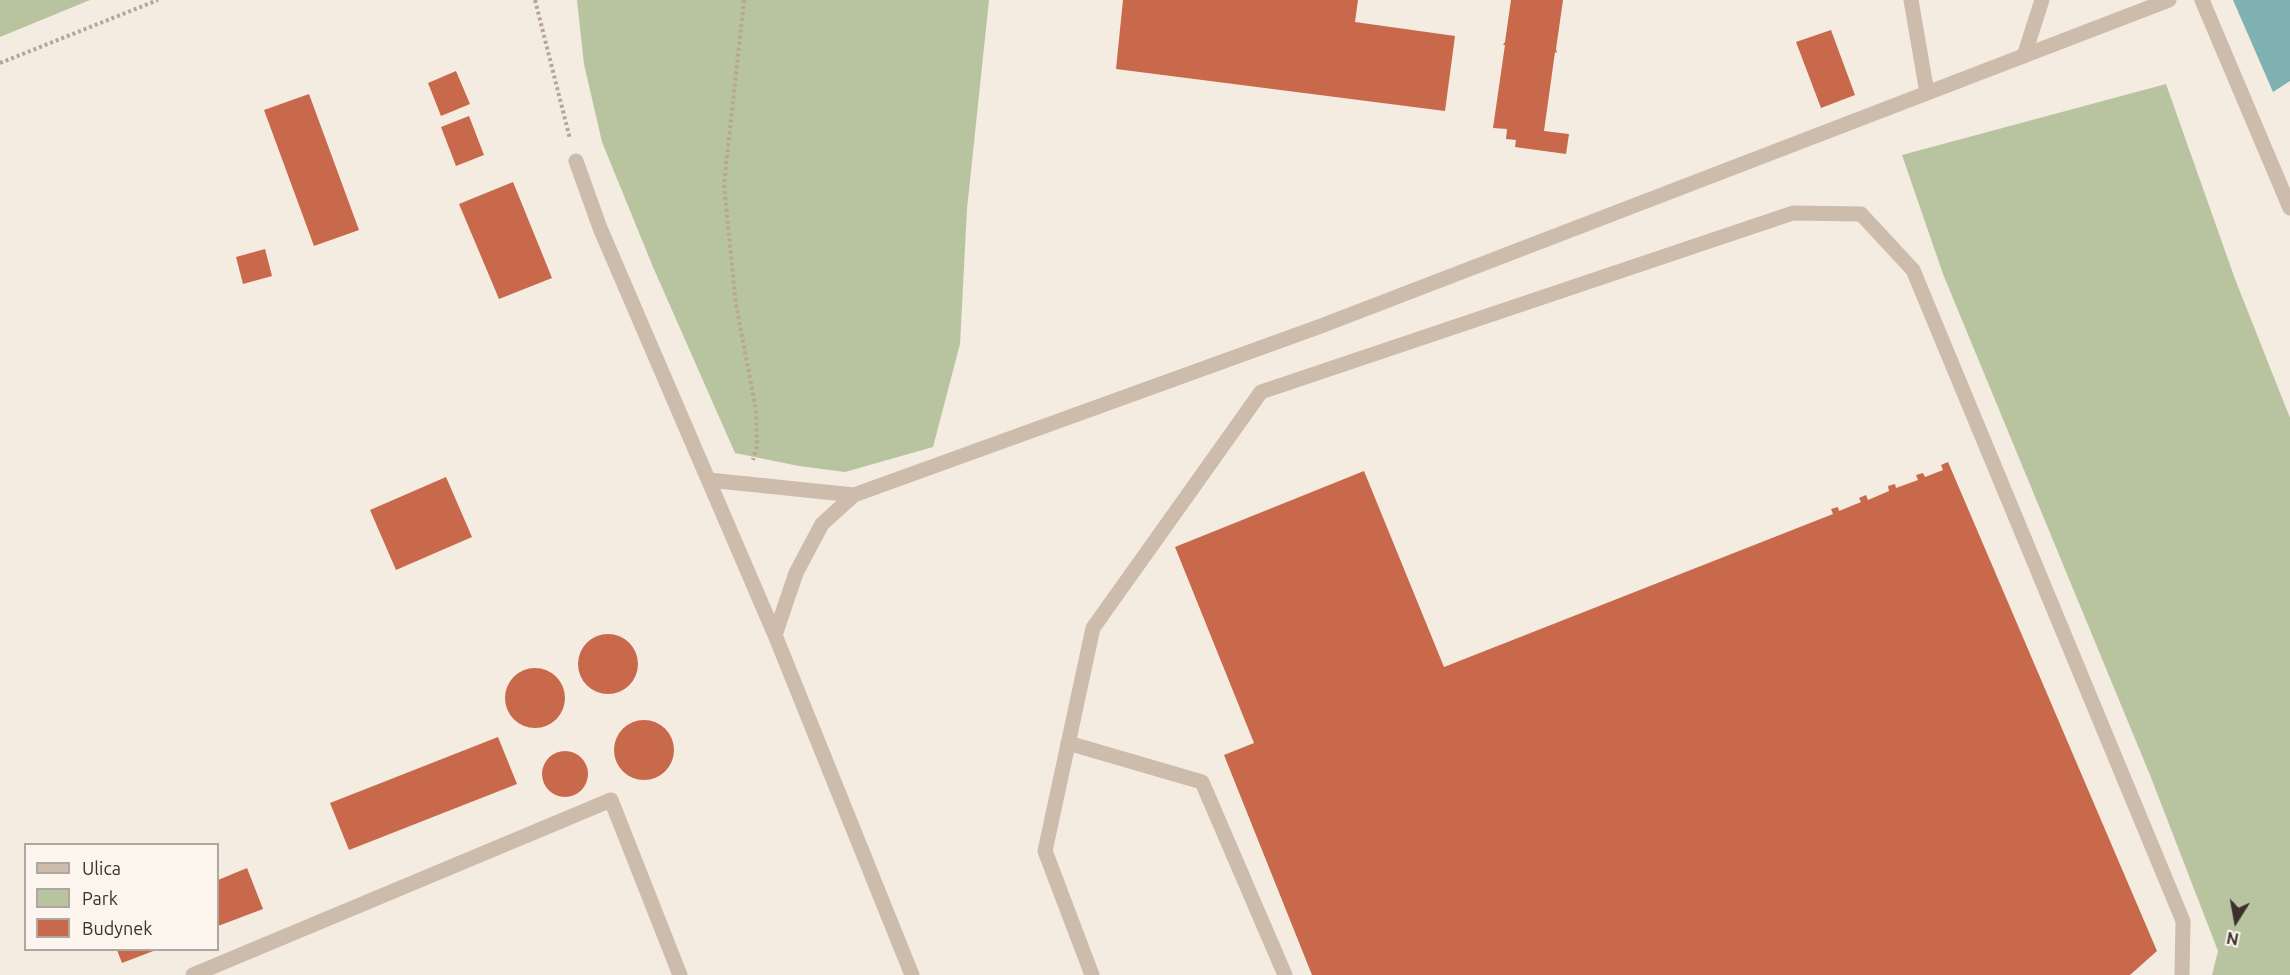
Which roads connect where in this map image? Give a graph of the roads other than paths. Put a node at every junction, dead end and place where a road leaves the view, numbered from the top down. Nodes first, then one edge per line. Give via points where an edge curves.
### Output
1 (1911, 0) edge
2 (2042, 0) edge
3 (2169, 0) edge
4 (2202, 0) edge
5 (2024, 56) junction
6 (1927, 93) junction
7 (576, 161) road end
8 (2290, 208) edge
9 (709, 480) junction
10 (854, 495) junction
11 (775, 635) junction
12 (1068, 743) junction
13 (193, 975) edge
14 (680, 975) edge
15 (912, 975) edge
16 (1092, 975) edge
17 (1285, 975) edge
18 (2182, 975) edge

1 - 6 street
2 - 5 street
3 - 5 street
4 - 8 street
5 - 6 street
6 - 10 street via 1321,326
7 - 9 street via 600,228
9 - 10 street
9 - 11 street
10 - 11 street via 822,524 796,573
11 - 15 street
12 - 16 street via 1045,851
12 - 17 street via 1202,782
12 - 18 street via 1093,628 1261,392 1793,213 1861,214 1913,270 2183,921
13 - 14 street via 611,800

